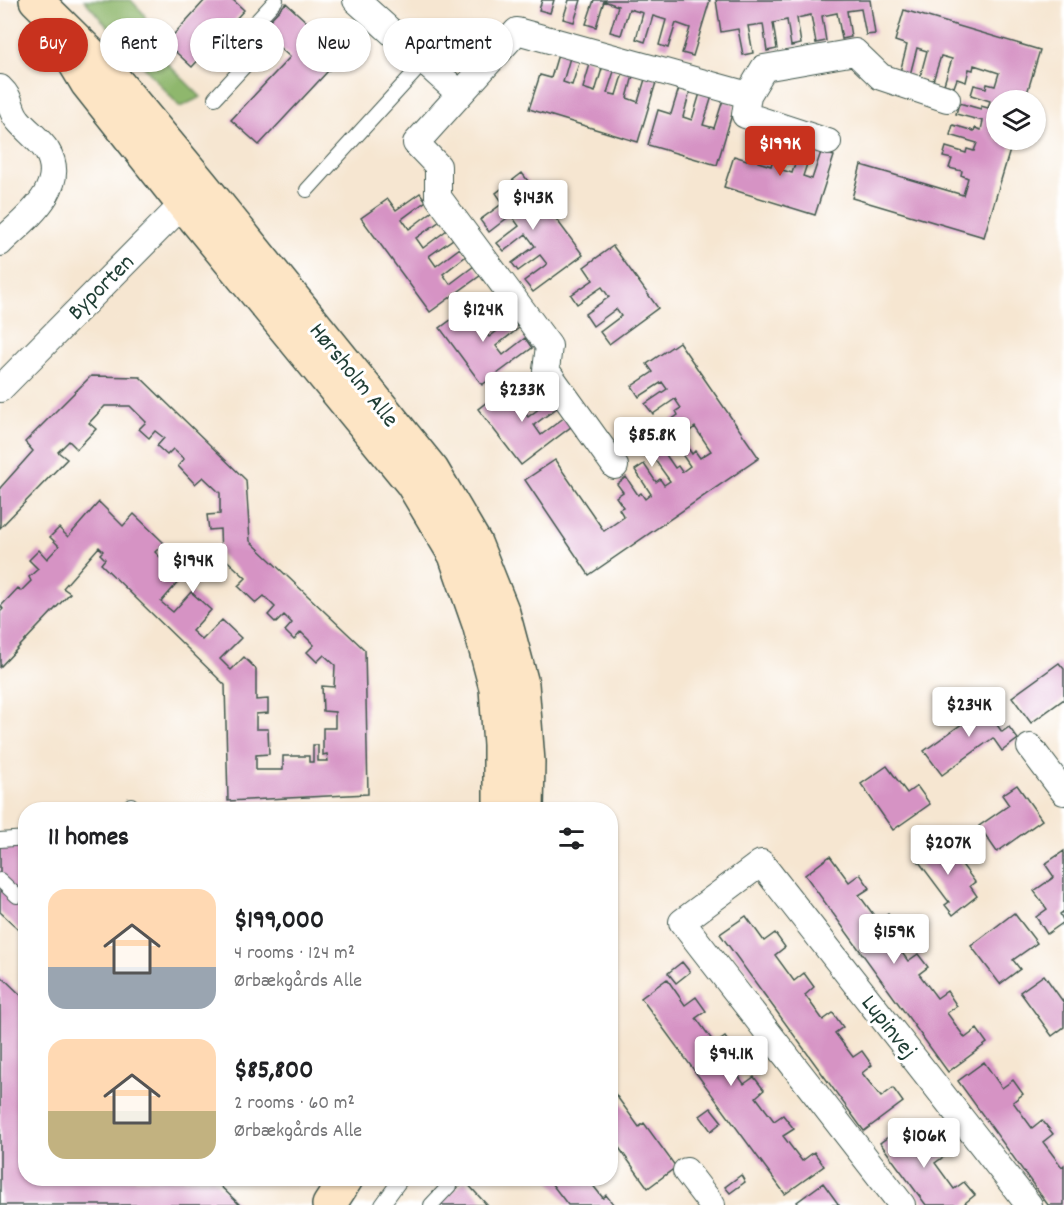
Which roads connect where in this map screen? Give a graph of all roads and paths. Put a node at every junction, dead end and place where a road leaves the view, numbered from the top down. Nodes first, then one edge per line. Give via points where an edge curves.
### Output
1 (276, 0) edge
2 (356, 0) edge
3 (39, 4) edge
4 (383, 25) edge
5 (415, 72) edge
6 (435, 72) edge
7 (0, 88) edge
8 (460, 94) junction
9 (748, 95) junction
10 (214, 98) dead end
11 (947, 99) dead end
12 (828, 142) dead end
13 (308, 190) dead end
14 (192, 195) junction
15 (0, 243) edge
16 (0, 389) edge
17 (615, 466) dead end
18 (1030, 747) dead end
19 (1064, 792) edge
20 (500, 802) edge
21 (526, 802) edge
22 (18, 839) edge
23 (0, 840) edge
24 (0, 880) edge
25 (17, 896) dead end
26 (686, 1171) dead end
27 (341, 1186) edge
28 (396, 1186) edge
29 (449, 1186) edge
30 (704, 1202) edge
31 (329, 1205) edge
32 (382, 1205) edge
33 (431, 1205) edge
34 (902, 1205) edge
35 (1029, 1205) edge

1 - 10 lane via 243,37 251,59
2 - 4 street
3 - 14 main road, Hørsholm Alle via 104,67
5 - 13 lane
6 - 8 street
7 - 15 street via 9,96 15,118 47,151 52,167 45,199
8 - 9 street via 518,32
8 - 17 street via 416,143 438,166 438,197 549,346 546,370
9 - 11 street via 764,68 855,52 880,77
9 - 12 street via 745,115
14 - 16 street, Byporten
14 - 20 main road, Hørsholm Alle via 412,483 455,555 496,688
14 - 21 main road, Hørsholm Alle via 432,470 476,543 503,613 522,684 528,762
18 - 19 street
22 - 23 lane
24 - 25 lane
26 - 30 street
27 - 31 main road
28 - 32 lane
29 - 33 lane
34 - 35 street, Lupinvej via 682,922 761,863

